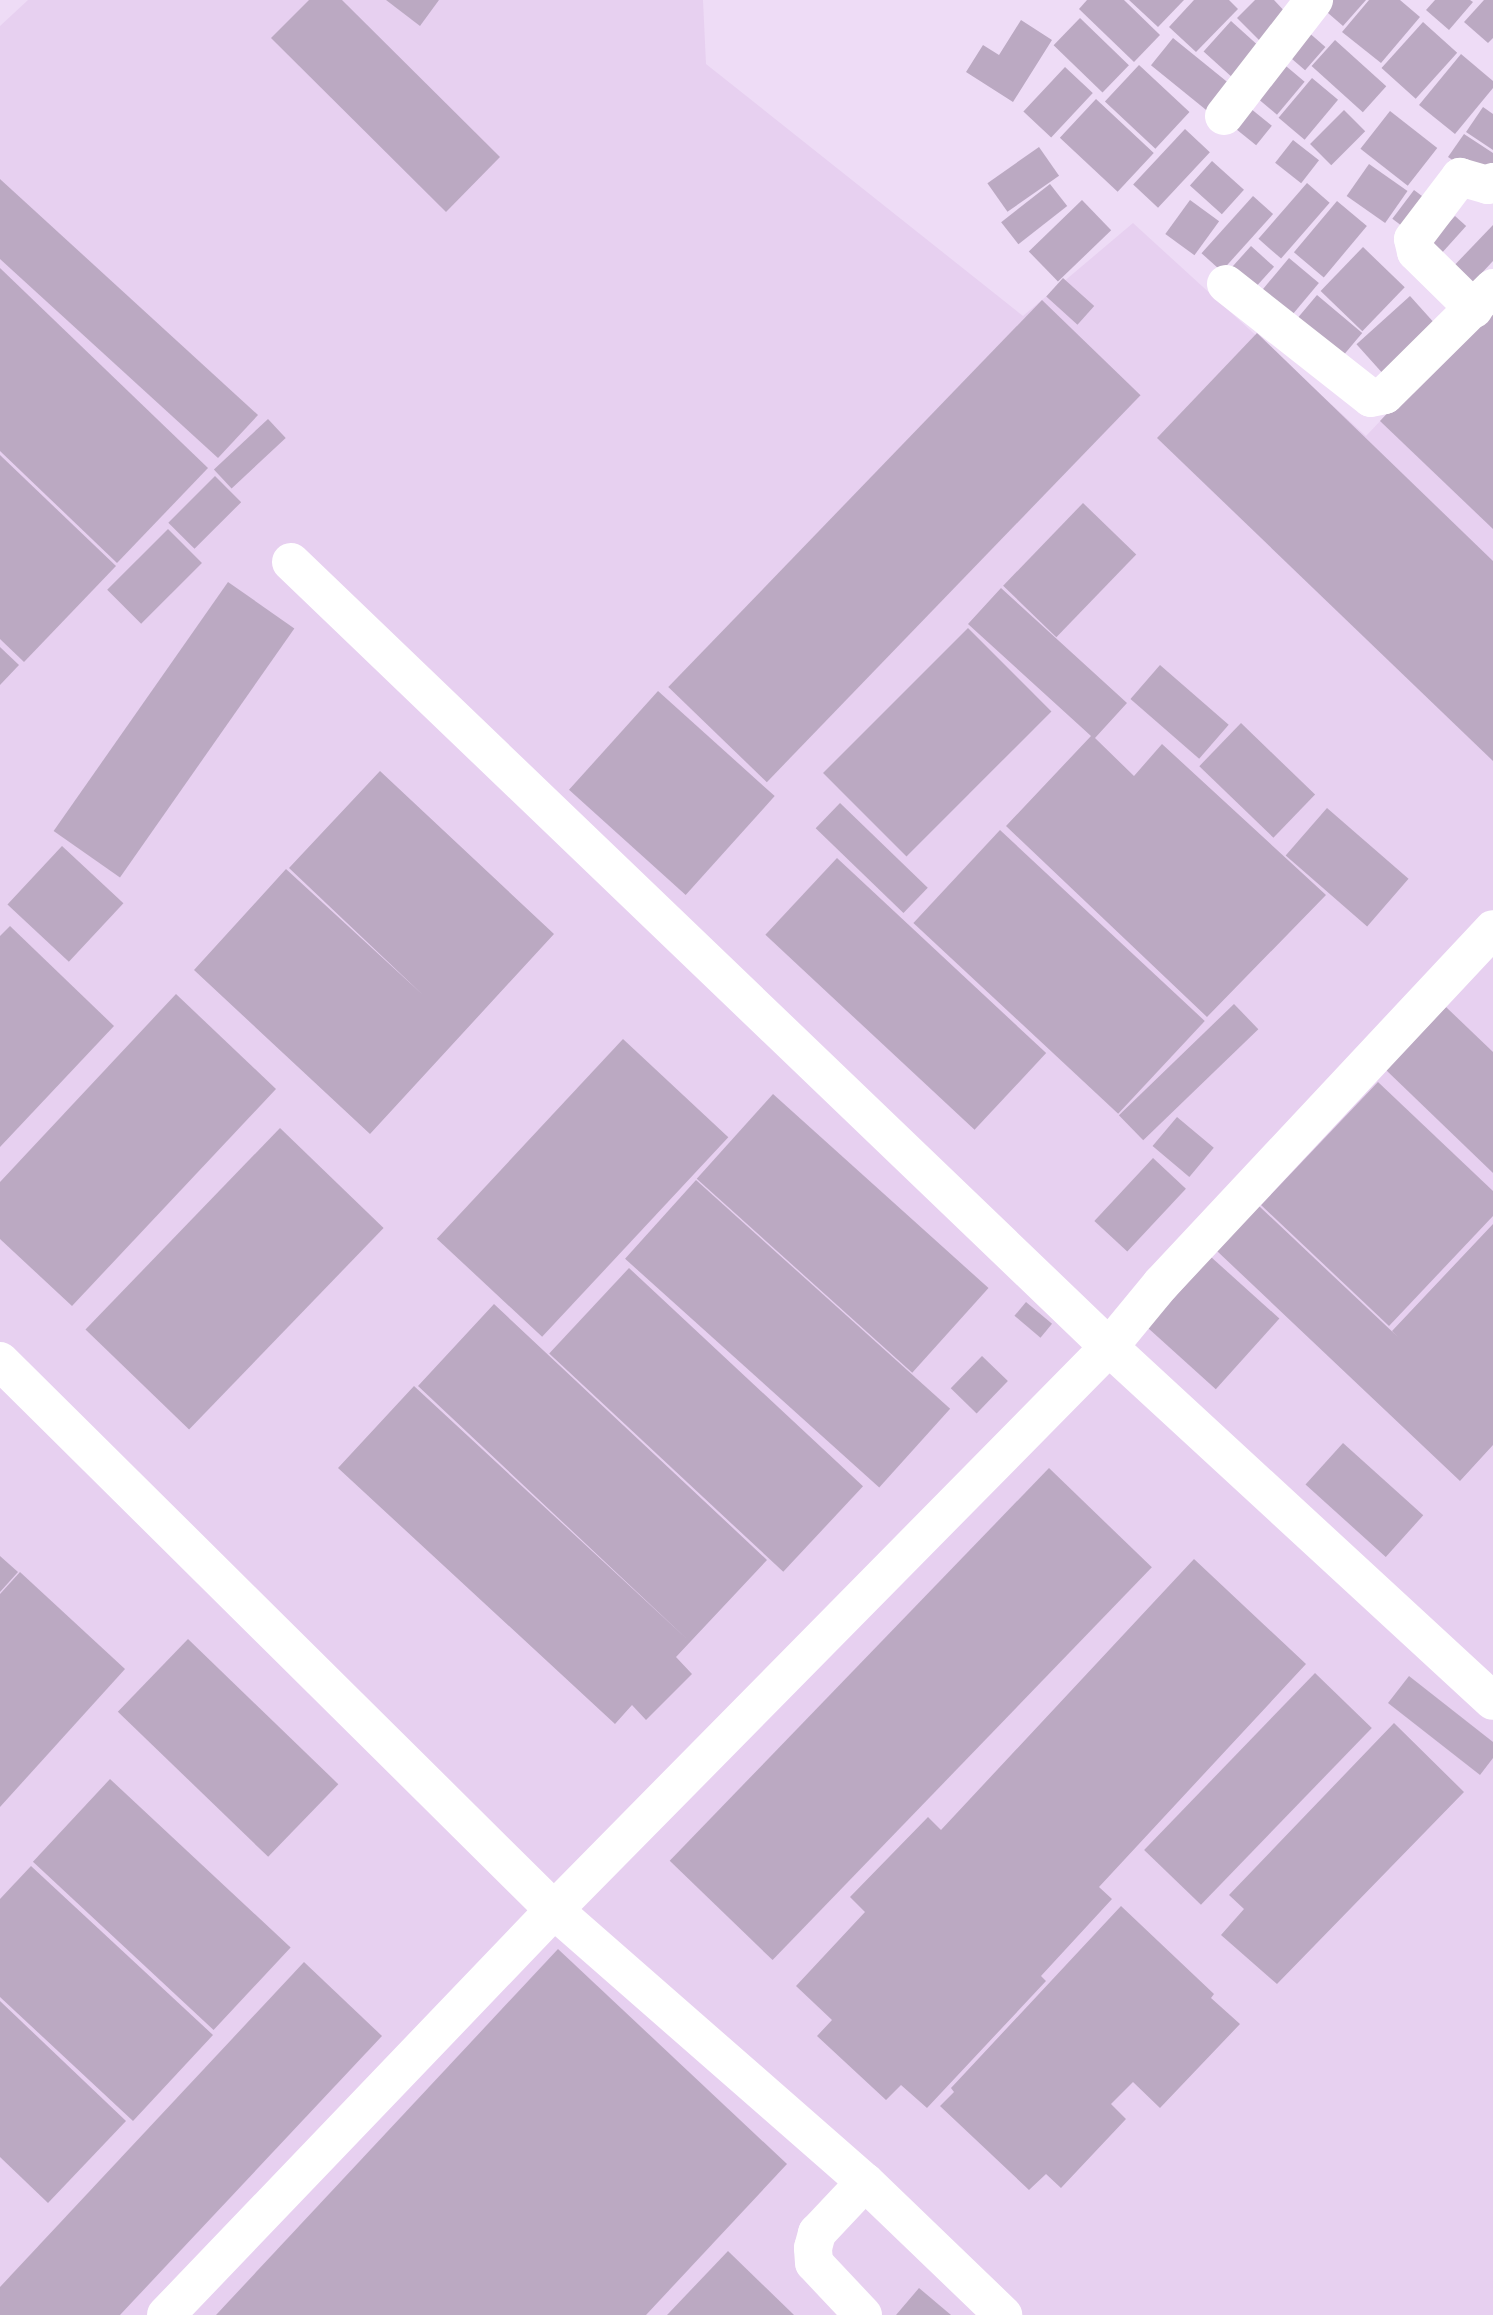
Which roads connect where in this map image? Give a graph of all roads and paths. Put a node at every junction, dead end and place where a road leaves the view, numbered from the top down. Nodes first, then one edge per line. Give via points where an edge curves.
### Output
1 (1314, 0) edge
2 (1224, 116) dead end
3 (1493, 182) edge
4 (1226, 284) dead end
5 (1483, 298) edge
6 (292, 562) dead end
7 (1493, 929) edge
8 (1109, 1347) junction
9 (0, 1361) edge
10 (1493, 1701) edge
11 (554, 1910) junction
12 (864, 2182) junction
13 (166, 2315) edge
14 (863, 2315) edge
15 (1003, 2315) edge

1 - 2 street
3 - 5 street via 1488,185 1460,177 1413,239 1416,251
4 - 5 street via 1371,398 1385,395
6 - 8 street
7 - 8 street via 1161,1284
8 - 10 street
8 - 11 street
9 - 11 street
11 - 12 street
11 - 13 street
12 - 14 street via 817,2234 813,2248 814,2263
12 - 15 street

